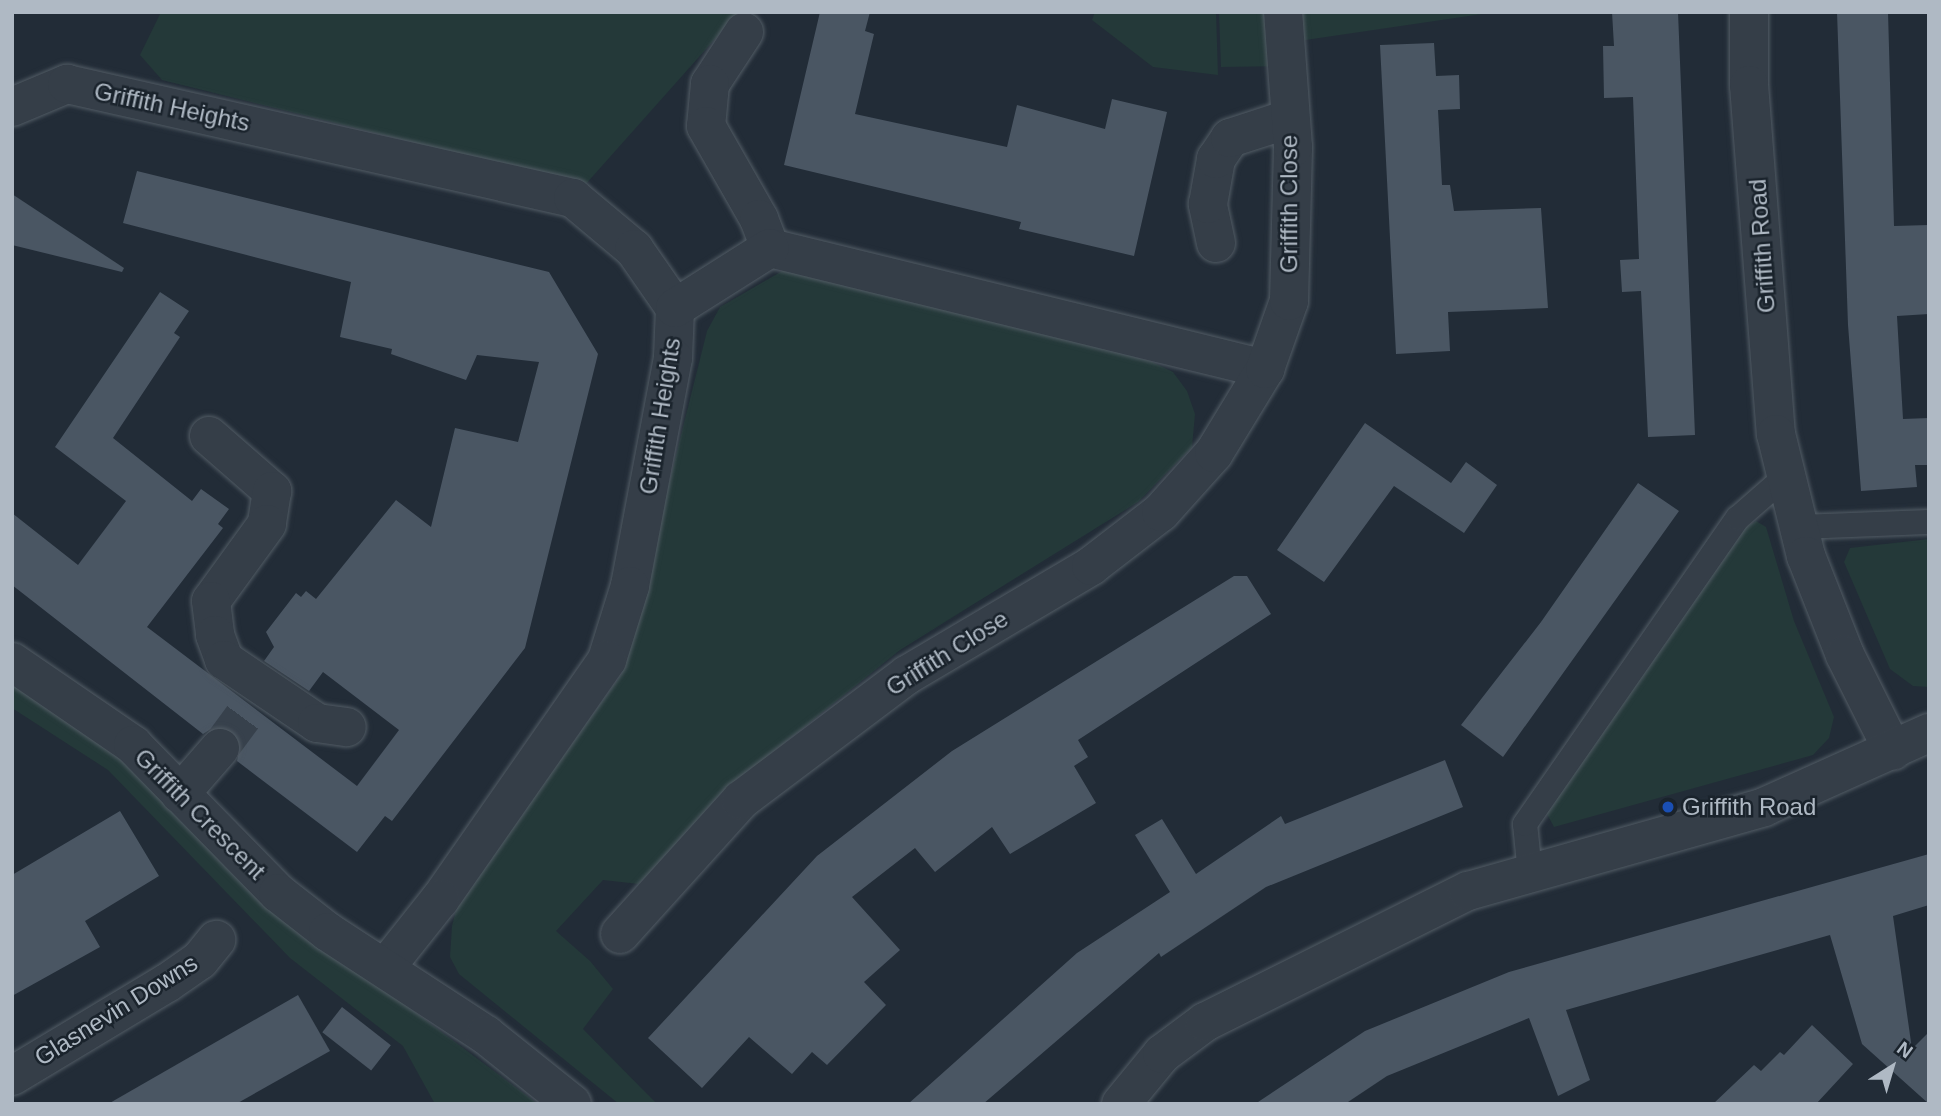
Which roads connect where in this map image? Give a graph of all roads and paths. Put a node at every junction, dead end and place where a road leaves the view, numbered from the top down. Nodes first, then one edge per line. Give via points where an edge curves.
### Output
1 (1283, 12) edge
2 (1749, 12) edge
3 (744, 32) dead end
4 (12, 107) edge
5 (1289, 119) junction
6 (1216, 243) dead end
7 (771, 248) junction
8 (676, 308) junction
9 (1265, 369) junction
10 (209, 436) dead end
11 (1786, 476) junction
12 (1929, 522) edge
13 (1799, 527) junction
14 (12, 662) edge
15 (347, 727) dead end
16 (1929, 733) edge
17 (220, 748) tunnel mouth
18 (1893, 751) junction
19 (180, 794) junction
20 (1530, 873) junction
21 (620, 934) dead end
22 (216, 940) dead end
23 (386, 967) junction
24 (12, 1076) edge
25 (1122, 1103) edge
26 (572, 1104) edge

1 - 5 street, Griffith Close
2 - 11 street, Griffith Road via 1749,85 1776,434
3 - 7 street via 710,84 706,126
4 - 8 street, Griffith Heights via 67,84 573,198 634,249
5 - 6 street, Griffith Close via 1230,138 1216,159 1208,204
5 - 9 street, Griffith Close via 1293,147 1289,301
7 - 8 street
7 - 9 street
8 - 23 street, Griffith Heights via 673,358 630,586 607,660 440,899
9 - 21 street, Griffith Close via 1214,453 1161,512 1091,566 907,675 741,800
10 - 15 street via 272,491 267,524 211,601 224,660 258,698 317,723
11 - 13 street, Griffith Road
11 - 20 lane via 1738,518 1525,824
12 - 13 lane
13 - 18 street, Griffith Road via 1844,655
14 - 19 street, Griffith Crescent via 133,745
16 - 18 street
17 - 19 street
18 - 20 street via 1764,807
19 - 23 street, Griffith Crescent via 278,893 328,932
20 - 25 street via 1468,891 1205,1022 1162,1054
22 - 24 street, Glasnevin Downs via 200,960 167,983
23 - 26 street, Griffith Crescent via 486,1035

